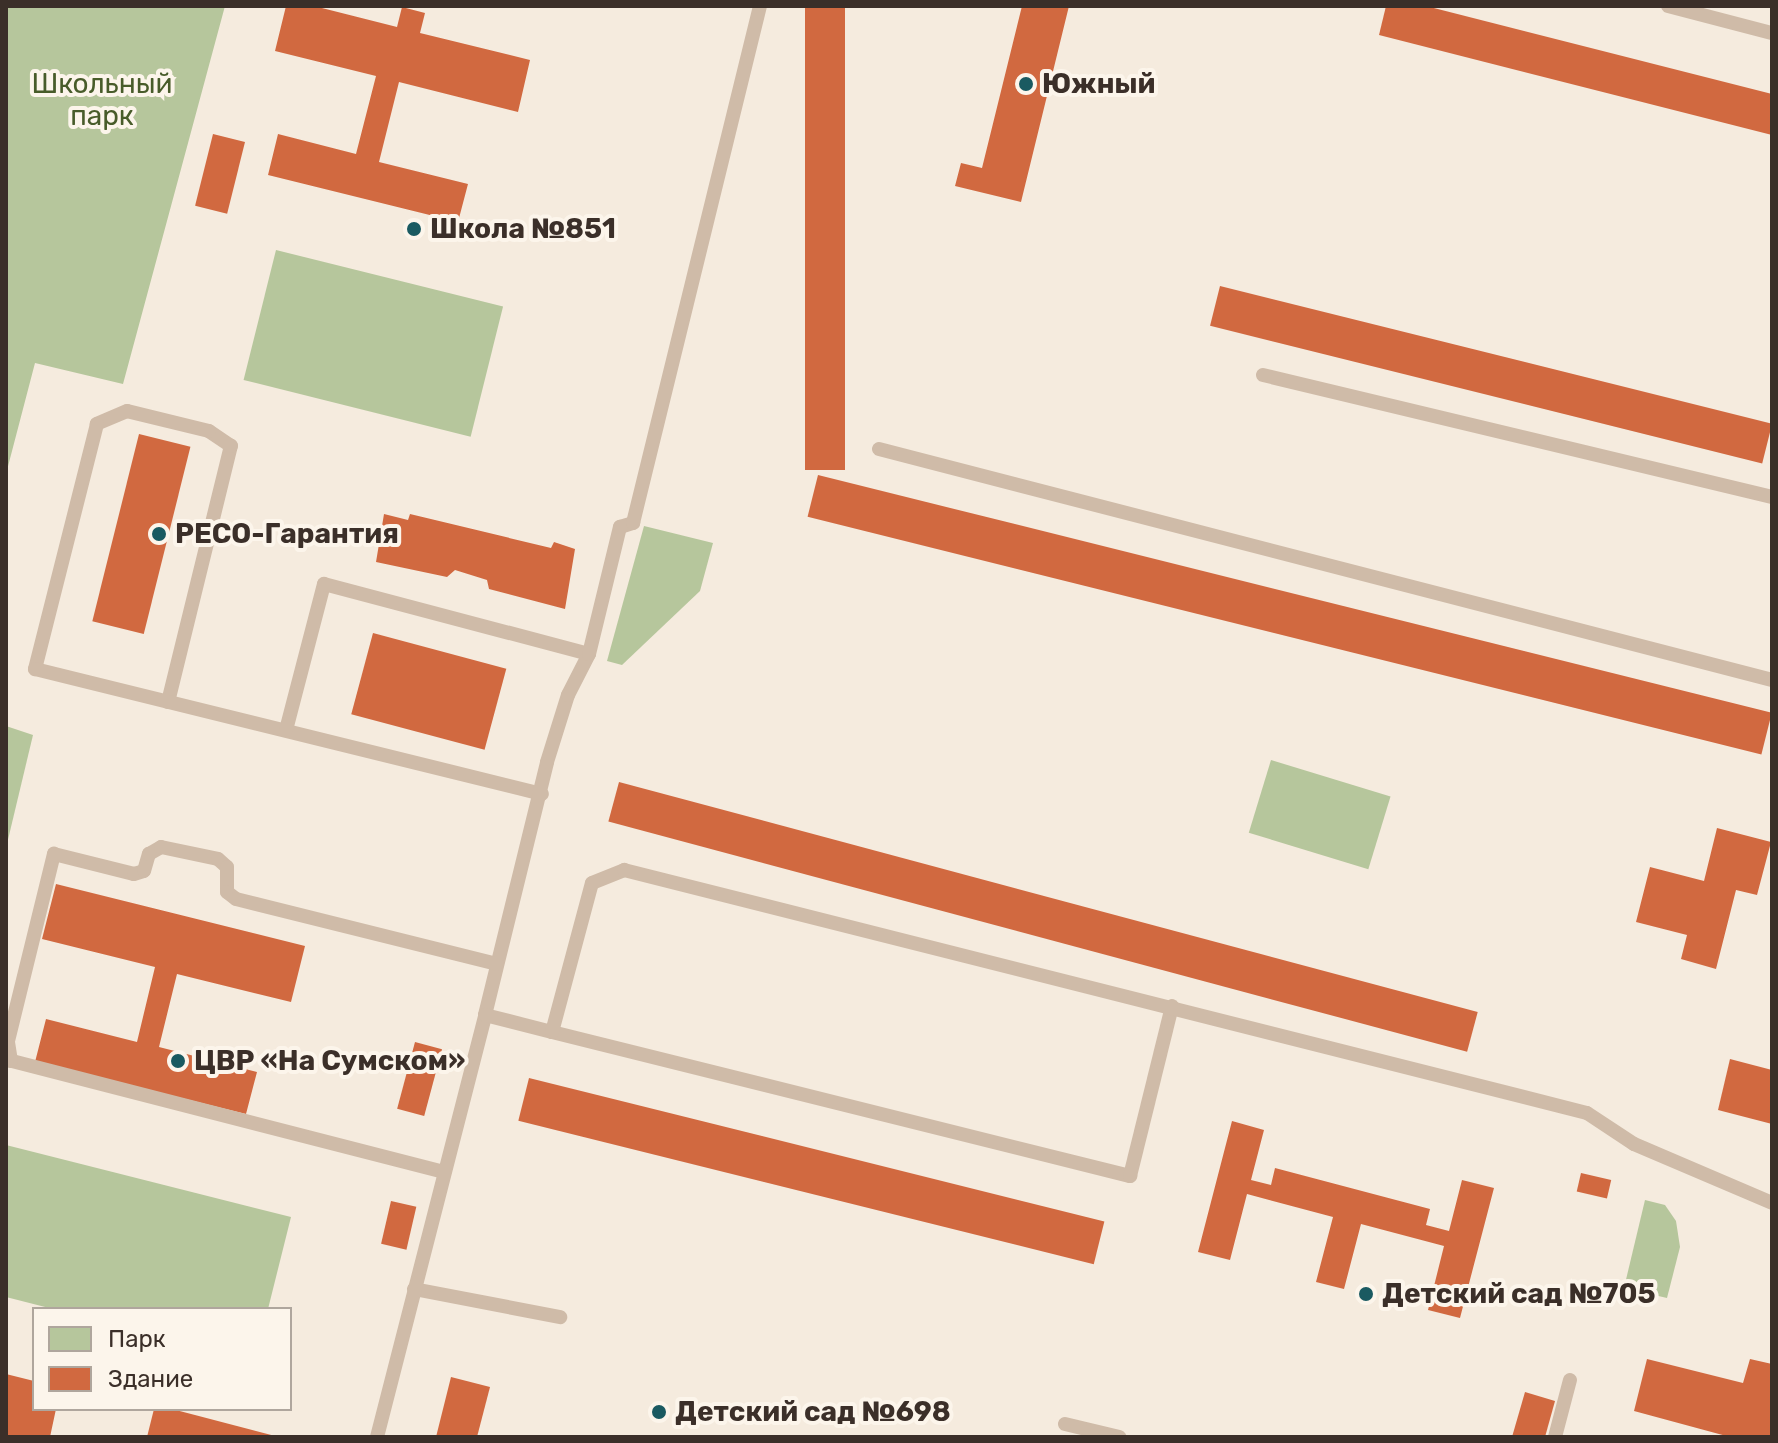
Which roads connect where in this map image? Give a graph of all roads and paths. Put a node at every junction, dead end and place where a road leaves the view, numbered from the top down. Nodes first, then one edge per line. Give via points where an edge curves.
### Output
1 (760, 6) edge
2 (1668, 6) edge
3 (1772, 33) edge
4 (1263, 375) dead end
5 (879, 449) dead end
6 (1772, 497) edge
7 (589, 654) junction
8 (1772, 680) edge
9 (168, 702) junction
10 (286, 730) junction
11 (542, 794) junction
12 (497, 964) junction
13 (1172, 1006) junction
14 (485, 1015) junction
15 (552, 1032) junction
16 (444, 1172) junction
17 (1772, 1203) edge
18 (414, 1289) junction
19 (560, 1317) dead end
20 (1570, 1380) dead end
21 (1065, 1424) dead end
22 (377, 1437) edge
23 (1119, 1437) edge
24 (1555, 1437) edge

1 - 7 lane via 633,523 620,527
2 - 3 lane
4 - 6 lane
5 - 8 lane
7 - 10 lane via 324,584
7 - 11 lane via 568,695
9 - 9 lane via 35,669 97,424 127,411 209,431 231,446
9 - 10 lane
10 - 11 lane
11 - 12 lane
12 - 14 lane
12 - 16 lane via 236,899 227,892 227,867 218,859 161,847 149,854 144,871 134,874 54,854 8,1041 11,1061
13 - 15 lane via 624,870 592,883
13 - 15 lane via 1130,1176
13 - 17 lane via 1587,1113 1634,1144
14 - 15 lane
14 - 16 lane
16 - 18 lane
18 - 19 lane
18 - 22 lane
20 - 24 lane
21 - 23 lane

